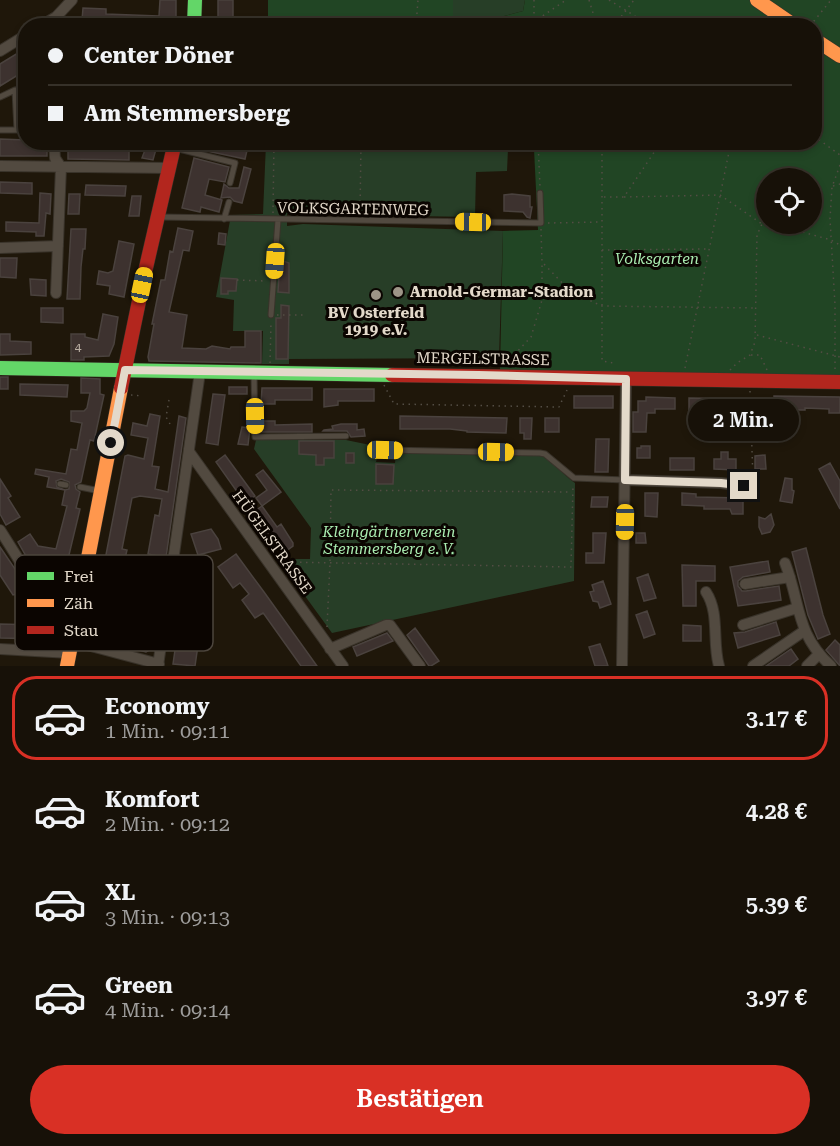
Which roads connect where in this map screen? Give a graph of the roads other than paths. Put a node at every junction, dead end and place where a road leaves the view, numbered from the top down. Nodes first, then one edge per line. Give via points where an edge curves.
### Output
1 (72, 0) edge
2 (195, 0) edge
3 (757, 0) edge
4 (54, 18) edge
5 (194, 18) edge
6 (783, 18) edge
7 (18, 40) edge
8 (822, 45) edge
9 (0, 51) edge
10 (840, 57) edge
11 (0, 97) edge
12 (0, 130) edge
13 (54, 150) edge
14 (173, 150) edge
15 (191, 150) edge
16 (0, 166) edge
17 (61, 166) junction
18 (169, 168) junction
19 (230, 183) dead end
20 (540, 193) road end
21 (229, 202) dead end
22 (157, 217) junction
23 (224, 219) junction
24 (275, 220) junction
25 (58, 246) junction
26 (0, 248) edge
27 (56, 293) dead end
28 (271, 315) road end
29 (0, 368) edge
30 (125, 370) junction
31 (200, 372) junction
32 (254, 372) junction
33 (626, 379) junction
34 (837, 382) edge
35 (346, 436) dead end
36 (385, 450) dead end
37 (190, 453) junction
38 (625, 480) junction
39 (744, 486) road end
40 (81, 487) dead end
41 (102, 491) junction
42 (0, 530) edge
43 (16, 555) edge
44 (89, 555) edge
45 (175, 555) edge
46 (784, 563) dead end
47 (790, 577) junction
48 (745, 584) dead end
49 (706, 592) dead end
50 (797, 608) junction
51 (743, 625) dead end
52 (804, 631) junction
53 (0, 649) edge
54 (330, 649) junction
55 (15, 650) edge
56 (35, 651) edge
57 (70, 653) edge
58 (818, 655) junction
59 (158, 665) edge
60 (343, 666) edge
61 (420, 666) edge
62 (622, 666) edge
63 (719, 666) edge
64 (753, 666) edge
65 (807, 666) edge
66 (831, 666) edge

1 - 4 street
2 - 5 street
3 - 6 street
7 - 9 street
8 - 10 street
11 - 12 lane via 15,90 17,130
13 - 17 street
14 - 18 street
15 - 19 lane via 235,163
16 - 17 street
17 - 18 street
17 - 25 street
18 - 22 street
20 - 24 lane, VOLKSGARTENWEG via 541,223
21 - 23 lane
22 - 23 lane, VOLKSGARTENWEG
22 - 30 street
23 - 24 lane, VOLKSGARTENWEG
24 - 28 lane
25 - 26 street
25 - 27 street
29 - 30 street, MERGELSTRASSE
30 - 31 street, MERGELSTRASSE
30 - 41 street
31 - 32 street, MERGELSTRASSE
31 - 37 street
32 - 33 street, MERGELSTRASSE
32 - 35 lane via 255,437
33 - 34 street, MERGELSTRASSE
33 - 38 street
36 - 38 lane via 544,454 573,478
37 - 45 street
37 - 54 street, HÜGELSTRASSE
38 - 39 street
38 - 62 street
40 - 41 lane
41 - 44 street
42 - 43 street
46 - 47 street
47 - 48 street
47 - 50 street
49 - 63 street via 713,603
50 - 51 street
50 - 52 street
52 - 58 street
52 - 64 street
53 - 55 street
54 - 60 street, HÜGELSTRASSE
54 - 61 street via 390,625
56 - 57 street
57 - 59 street
58 - 65 street
58 - 66 street

